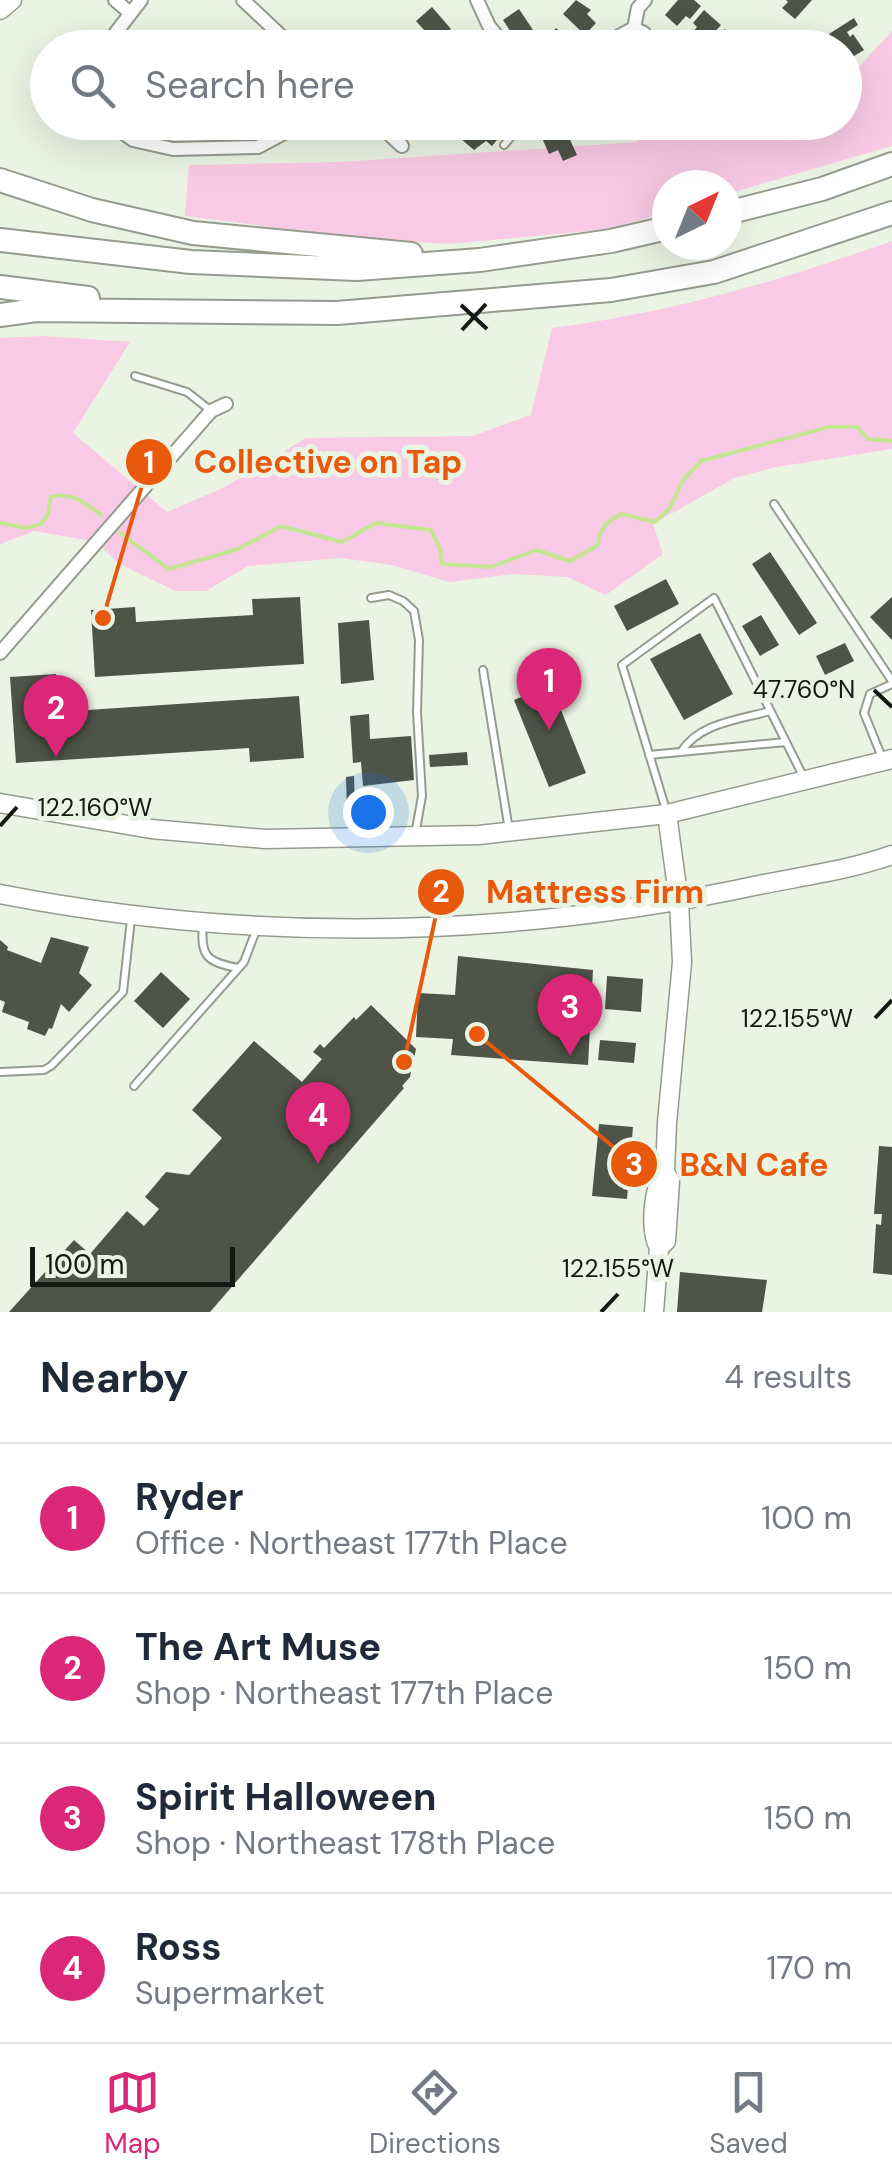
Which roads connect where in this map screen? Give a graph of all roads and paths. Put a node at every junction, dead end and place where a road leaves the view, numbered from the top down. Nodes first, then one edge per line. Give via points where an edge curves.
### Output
1 (12, 0) edge
2 (116, 0) edge
3 (141, 0) edge
4 (243, 0) edge
5 (477, 0) edge
6 (645, 0) edge
7 (0, 10) edge
8 (130, 12) junction
9 (634, 28) junction
10 (117, 30) edge
11 (275, 30) edge
12 (492, 30) edge
13 (630, 30) edge
14 (638, 30) edge
15 (133, 140) edge
16 (270, 140) edge
17 (396, 140) edge
18 (508, 140) edge
19 (504, 144) dead end
20 (402, 146) dead end
21 (892, 164) edge
22 (0, 180) edge
23 (742, 209) edge
24 (892, 213) edge
25 (652, 231) edge
26 (0, 240) edge
27 (480, 260) junction
28 (0, 287) edge
29 (211, 310) junction
30 (0, 314) edge
31 (135, 376) dead end
32 (226, 404) dead end
33 (211, 411) junction
34 (774, 504) dead end
35 (372, 598) dead end
36 (0, 653) edge
37 (483, 670) dead end
38 (892, 682) edge
39 (770, 711) junction
40 (786, 742) junction
41 (681, 752) junction
42 (649, 755) junction
43 (888, 760) edge
44 (804, 780) junction
45 (0, 803) edge
46 (667, 814) junction
47 (509, 832) junction
48 (414, 836) junction
49 (892, 855) edge
50 (0, 894) edge
51 (679, 902) junction
52 (132, 914) junction
53 (203, 923) junction
54 (257, 927) junction
55 (238, 968) junction
56 (0, 1072) edge
57 (134, 1086) dead end
58 (654, 1312) edge

1 - 7 street
2 - 8 street
3 - 8 street
4 - 11 street
5 - 12 street
6 - 9 street
8 - 10 street
9 - 13 street
9 - 14 street
15 - 16 street via 174,149
17 - 20 street
18 - 19 lane
21 - 23 highway
22 - 27 highway via 192,233
24 - 29 highway via 714,272 611,290 337,313
25 - 27 highway
26 - 27 highway via 191,262 358,269
28 - 29 highway
29 - 30 highway
31 - 33 lane via 187,392
32 - 33 street
33 - 36 street
34 - 38 lane
35 - 48 lane via 389,595 414,611 422,796
37 - 47 lane
38 - 43 lane via 870,694 864,713
39 - 40 lane
39 - 41 lane via 704,730
39 - 42 lane via 714,598 622,664
40 - 41 lane
40 - 44 lane
41 - 42 lane
42 - 46 lane
43 - 44 street
44 - 46 street
45 - 48 street via 151,829 265,839
46 - 47 street
46 - 51 street
47 - 48 street
49 - 51 street
50 - 52 street
51 - 54 street via 425,929
51 - 58 street via 682,962 665,1172 658,1183
52 - 53 street
52 - 56 lane via 122,992 51,1066
53 - 54 street
53 - 55 lane via 201,946 209,958
54 - 55 lane
55 - 57 lane

